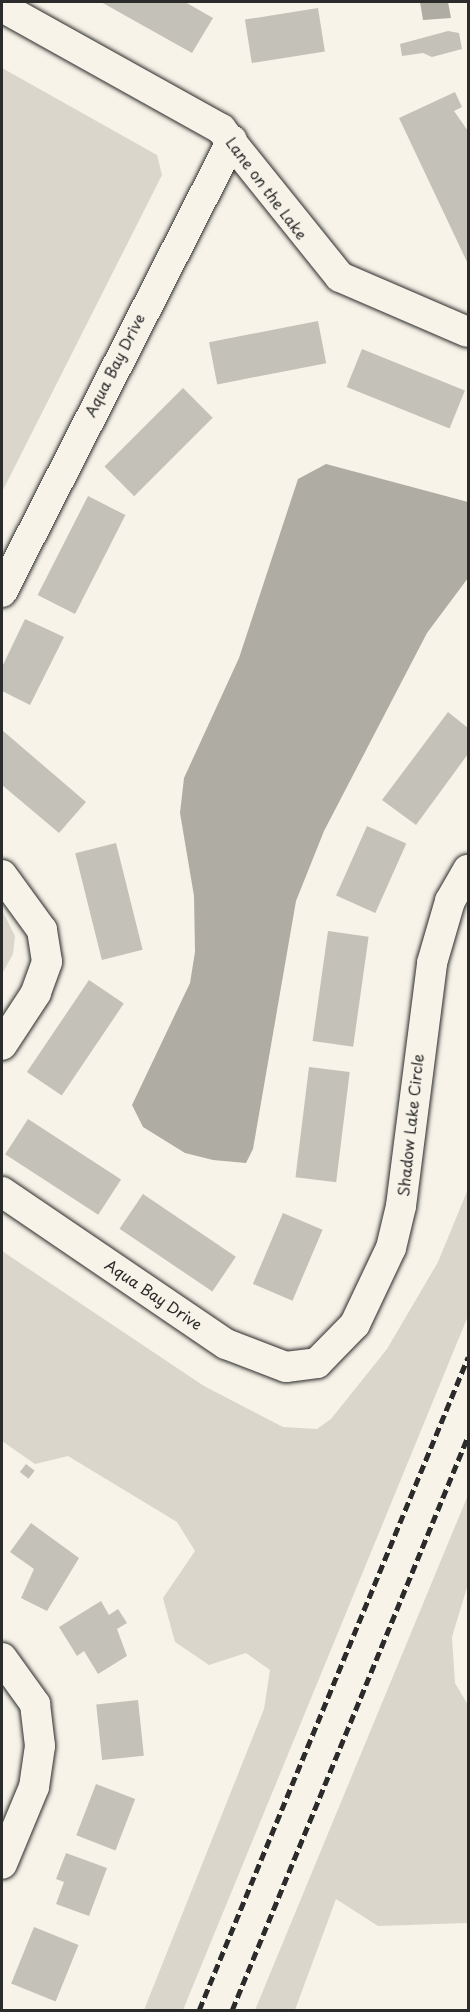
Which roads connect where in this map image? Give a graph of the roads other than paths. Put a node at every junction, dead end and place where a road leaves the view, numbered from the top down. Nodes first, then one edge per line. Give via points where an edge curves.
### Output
1 (2, 7) edge
2 (232, 140) junction
3 (468, 332) edge
4 (2, 592) edge
5 (468, 870) edge
6 (2, 875) edge
7 (2, 1045) edge
8 (2, 1192) edge
9 (317, 1363) joint
10 (2, 1658) edge
11 (2, 1864) edge

1 - 2 street, Lane on the Lake
2 - 3 street, Lane on the Lake via 340,277
2 - 4 street, Aqua Bay Drive
5 - 9 street, Shadow Lake Circle via 450,901 432,963 401,1206 391,1248 354,1324
6 - 7 street via 42,930 47,962 36,993
8 - 9 street, Aqua Bay Drive via 226,1344 286,1366
10 - 11 street via 35,1704 40,1746 34,1787

